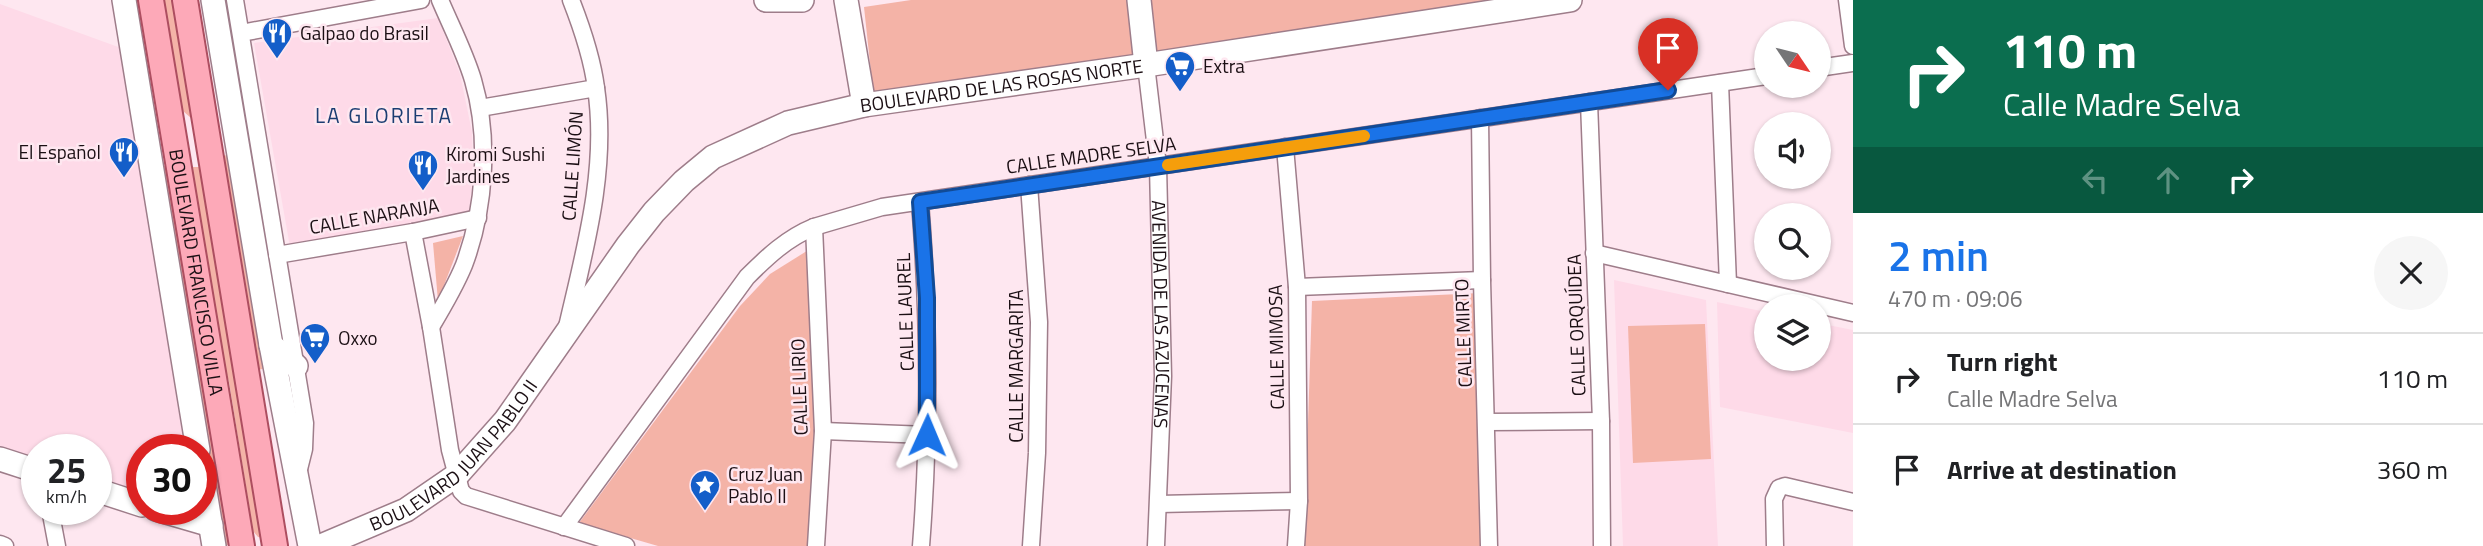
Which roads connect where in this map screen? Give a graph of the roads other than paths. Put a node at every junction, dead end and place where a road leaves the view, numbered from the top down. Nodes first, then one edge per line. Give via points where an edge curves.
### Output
1 (124, 0) edge
2 (150, 0) edge
3 (186, 0) edge
4 (213, 0) edge
5 (235, 0) edge
6 (421, 0) edge
7 (440, 0) edge
8 (571, 0) edge
9 (766, 0) edge
10 (802, 0) edge
11 (846, 0) edge
12 (1139, 0) edge
13 (1570, 0) edge
14 (1847, 0) edge
15 (380, 4) edge
16 (241, 33) junction
17 (1853, 46) edge
18 (1853, 63) edge
19 (1146, 65) junction
20 (1831, 66) edge
21 (1754, 78) edge
22 (1720, 82) junction
23 (596, 88) junction
24 (1589, 102) junction
25 (864, 106) junction
26 (480, 108) junction
27 (1480, 118) junction
28 (1285, 147) junction
29 (1157, 166) junction
30 (1030, 185) junction
31 (920, 202) junction
32 (478, 218) junction
33 (814, 227) junction
34 (413, 232) junction
35 (1594, 253) junction
36 (278, 255) junction
37 (1482, 280) junction
38 (1728, 284) junction
39 (1297, 287) junction
40 (1853, 313) edge
41 (431, 327) junction
42 (565, 336) junction
43 (271, 345) junction
44 (296, 366) junction
45 (1601, 421) junction
46 (1487, 422) junction
47 (823, 431) junction
48 (195, 434) edge
49 (927, 435) junction
50 (0, 458) edge
51 (21, 465) edge
52 (297, 475) junction
53 (457, 475) junction
54 (1299, 501) junction
55 (1853, 502) edge
56 (1159, 504) junction
57 (53, 525) edge
58 (189, 525) edge
59 (564, 527) junction
60 (212, 536) edge
61 (0, 544) edge
62 (5, 546) edge
63 (57, 546) edge
64 (242, 546) edge
65 (275, 546) edge
66 (310, 546) edge
67 (321, 546) edge
68 (626, 546) edge
69 (816, 546) edge
70 (921, 546) edge
71 (1031, 546) edge
72 (1156, 546) edge
73 (1296, 546) edge
74 (1489, 546) edge
75 (1602, 546) edge
76 (1775, 546) edge

1 - 48 main road, BOULEVARD FRANCISCO VILLA
2 - 64 main road, BOULEVARD FRANCISCO VILLA
3 - 65 main road, BOULEVARD FRANCISCO VILLA
4 - 43 main road
5 - 16 street
6 - 15 street
7 - 26 street via 473,78
8 - 23 street, CALLE LIMÓN
9 - 10 main road
11 - 25 main road
12 - 19 main road, AVENIDA DE LAS AZUCENAS
13 - 19 main road, BOULEVARD DE LAS ROSAS NORTE
14 - 17 street
15 - 16 street
16 - 36 street
18 - 20 street
19 - 25 main road, BOULEVARD DE LAS ROSAS NORTE
19 - 29 street, AVENIDA DE LAS AZUCENAS
21 - 22 street, CALLE MADRE SELVA
22 - 24 street, CALLE MADRE SELVA
22 - 38 street
23 - 26 street
23 - 42 street, CALLE LIMÓN via 596,181 588,239
24 - 27 street, CALLE MADRE SELVA
24 - 35 street, CALLE ORQUÍDEA
25 - 42 main road, BOULEVARD DE LAS ROSAS NORTE via 788,123 713,157 654,212
26 - 32 street
27 - 28 street, CALLE MADRE SELVA
27 - 37 street, CALLE MIRTO
28 - 29 street, CALLE MADRE SELVA
28 - 39 street, CALLE MIMOSA
29 - 30 street, CALLE MADRE SELVA
29 - 56 street, AVENIDA DE LAS AZUCENAS via 1163,376
30 - 31 street, CALLE MADRE SELVA
30 - 71 street, CALLE MARGARITA via 1039,322
31 - 33 street, CALLE MADRE SELVA
31 - 49 street, CALLE LAUREL via 927,298
32 - 34 street, CALLE NARANJA
32 - 41 street via 463,267
33 - 47 street, CALLE LIRIO
33 - 59 street, CALLE MADRE SELVA via 768,256 747,277
34 - 36 street, CALLE NARANJA
34 - 41 street
35 - 38 street
35 - 45 street, CALLE ORQUÍDEA
36 - 44 street
37 - 39 street
37 - 46 street, CALLE MIRTO
38 - 40 street
39 - 54 street, CALLE MIMOSA
41 - 53 street
42 - 53 main road, BOULEVARD JUAN PABLO II via 505,421
43 - 44 main road
43 - 52 main road
44 - 52 street via 305,423
45 - 46 street
45 - 75 street, CALLE ORQUÍDEA
46 - 74 street, CALLE MIRTO
47 - 49 street
47 - 69 street, CALLE LIRIO
49 - 70 street, CALLE LAUREL
50 - 51 main road
52 - 66 main road
53 - 59 street via 466,496
53 - 67 main road, BOULEVARD JUAN PABLO II via 406,510
54 - 56 street
54 - 73 street, CALLE MIMOSA
55 - 76 street via 1785,486 1776,493
56 - 72 street, AVENIDA DE LAS AZUCENAS
57 - 63 street
58 - 60 main road
59 - 68 street
61 - 62 street

